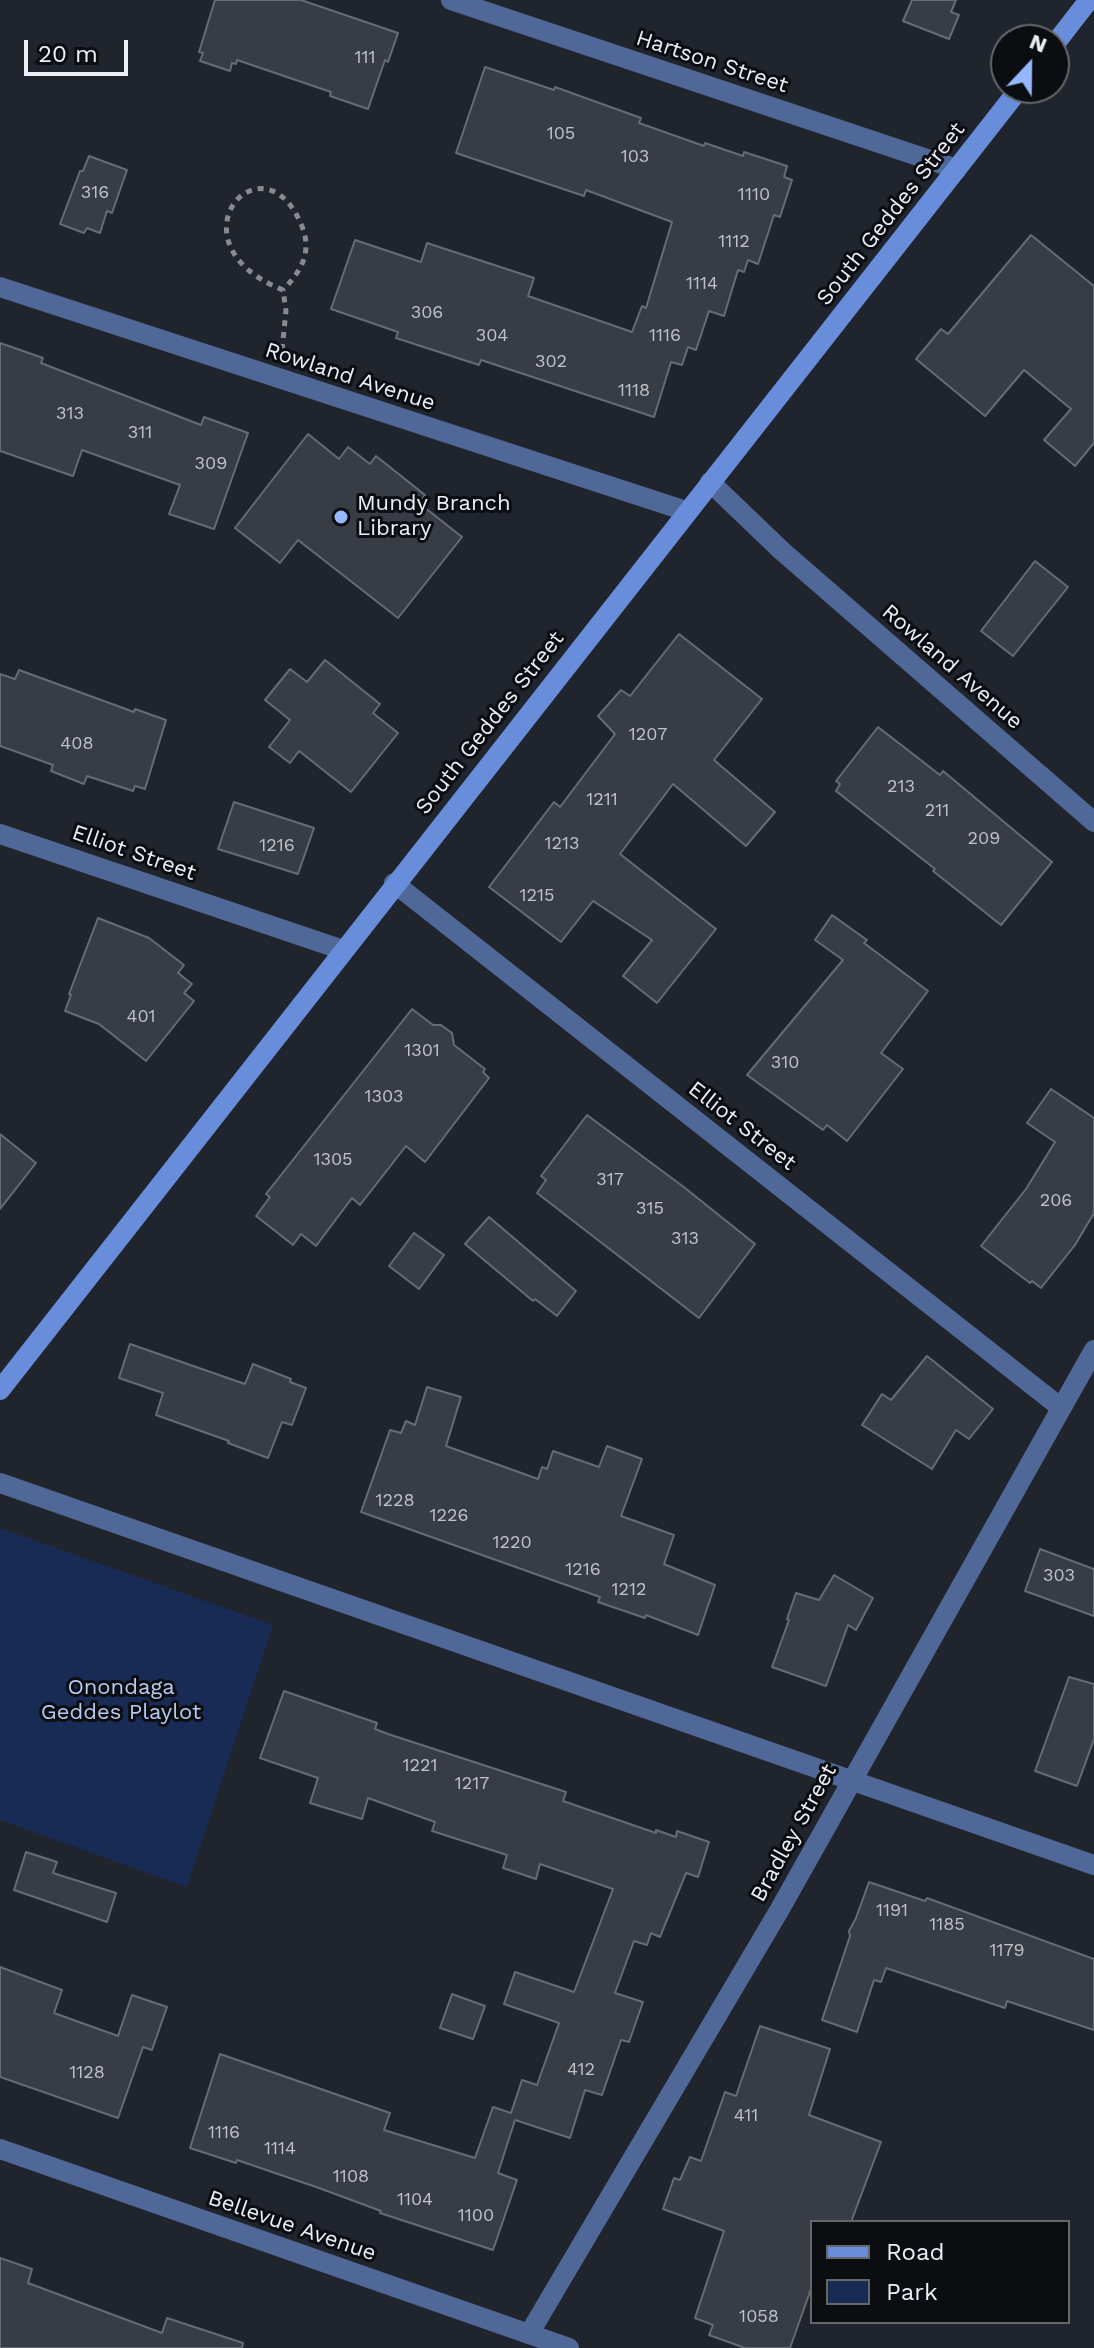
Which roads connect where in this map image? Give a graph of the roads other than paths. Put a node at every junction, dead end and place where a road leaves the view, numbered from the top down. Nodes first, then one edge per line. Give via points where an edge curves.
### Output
1 (451, 0) edge
2 (1089, 0) edge
3 (1070, 24) edge
4 (1008, 104) edge
5 (957, 169) junction
6 (0, 287) edge
7 (710, 482) junction
8 (686, 511) junction
9 (1094, 822) edge
10 (0, 834) edge
11 (394, 883) junction
12 (343, 950) junction
13 (1094, 1350) edge
14 (0, 1390) edge
15 (1060, 1407) junction
16 (0, 1483) edge
17 (851, 1780) junction
18 (1094, 1865) edge
19 (0, 2149) edge
20 (529, 2334) junction
21 (569, 2348) edge

1 - 5 street, Hartson Street
2 - 3 main road
4 - 5 main road, South Geddes Street
5 - 7 main road, South Geddes Street
6 - 8 street, Rowland Avenue
7 - 8 main road, South Geddes Street
7 - 9 street, Rowland Avenue
8 - 11 main road, South Geddes Street
10 - 12 street, Elliot Street
11 - 12 main road, South Geddes Street
11 - 15 street, Elliot Street
12 - 14 main road, South Geddes Street
13 - 15 street, Bradley Street
15 - 17 street, Bradley Street
16 - 17 street
17 - 18 street
17 - 20 street, Bradley Street
19 - 20 street, Bellevue Avenue
20 - 21 street, Bellevue Avenue

